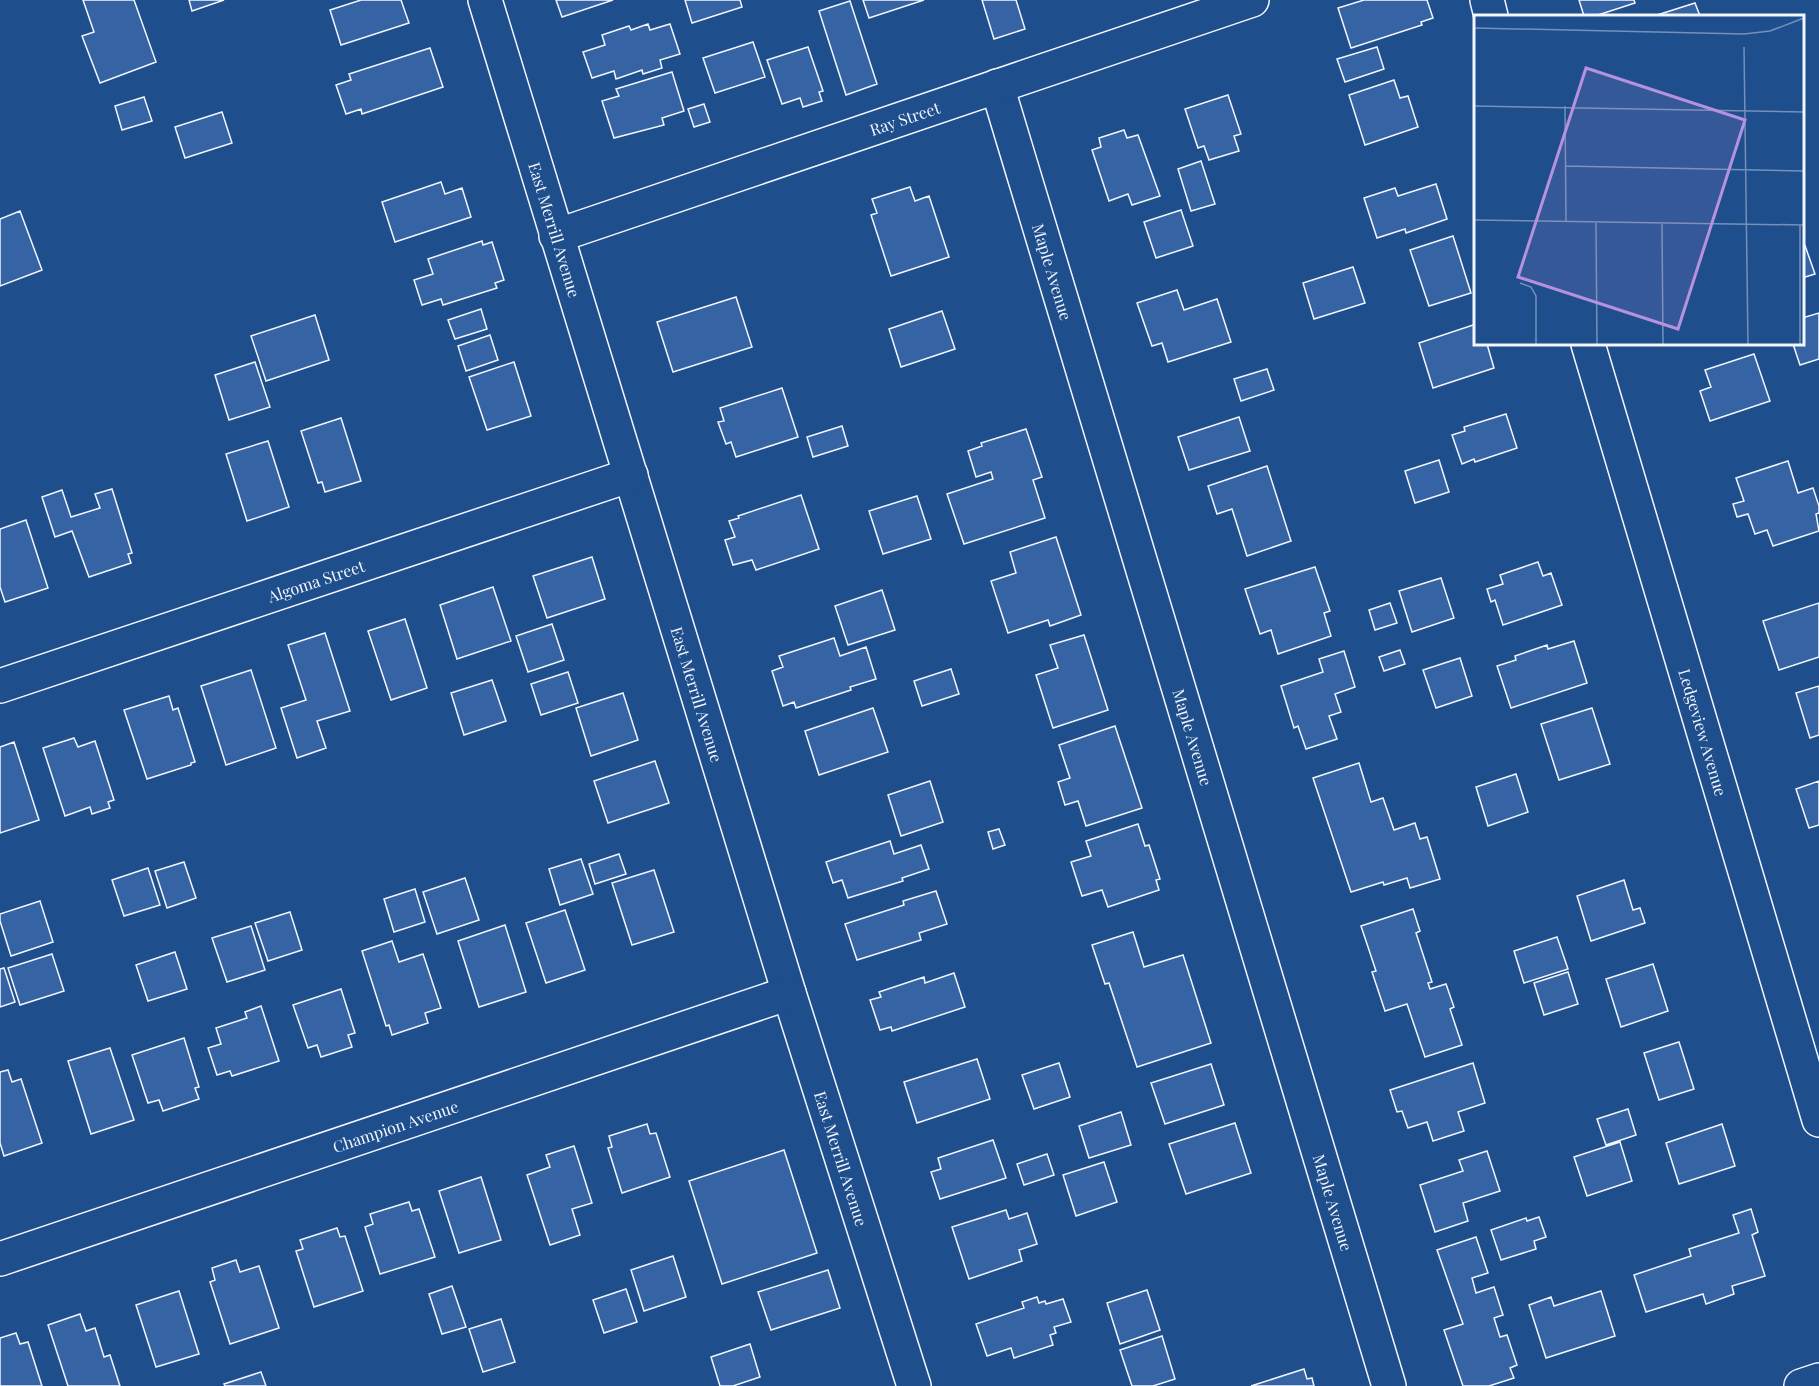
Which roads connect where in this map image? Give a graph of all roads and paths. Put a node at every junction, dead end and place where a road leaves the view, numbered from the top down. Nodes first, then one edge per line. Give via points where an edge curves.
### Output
1 (485, 0) edge
2 (1252, 0) edge
3 (1486, 0) edge
4 (1491, 15) edge
5 (997, 86) junction
6 (556, 236) junction
7 (1588, 345) edge
8 (631, 475) junction
9 (0, 686) edge
10 (789, 993) junction
11 (1819, 1120) edge
12 (0, 1259) edge
13 (1819, 1380) edge
14 (914, 1386) edge
15 (1389, 1386) edge
16 (1801, 1386) edge

1 - 6 street, East Merrill Avenue
2 - 5 street, Ray Street
3 - 4 street
5 - 6 street, Ray Street
5 - 15 street, Maple Avenue
6 - 8 street, East Merrill Avenue
7 - 11 street, Ledgeview Avenue
8 - 9 street, Algoma Street
8 - 10 street, East Merrill Avenue
10 - 12 street, Champion Avenue
10 - 14 street, East Merrill Avenue
13 - 16 street

